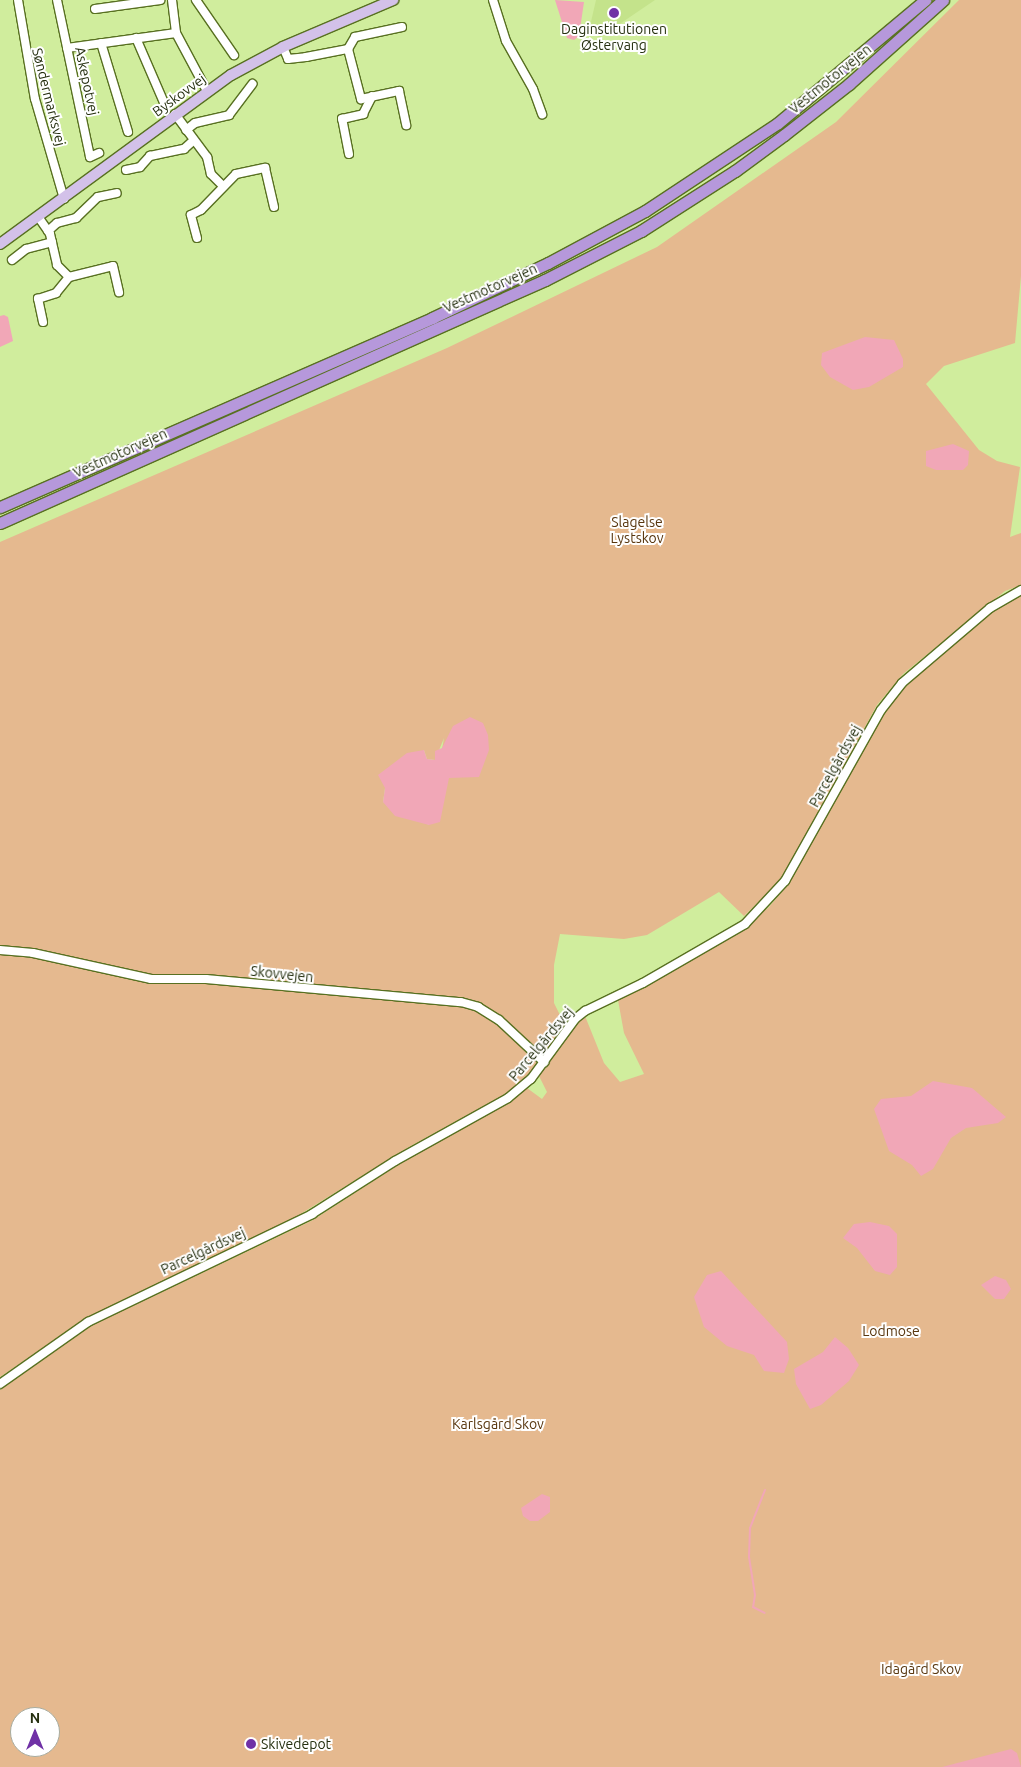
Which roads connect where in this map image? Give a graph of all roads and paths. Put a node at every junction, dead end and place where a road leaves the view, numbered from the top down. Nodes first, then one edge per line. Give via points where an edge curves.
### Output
1 (18, 0) edge
2 (57, 0) edge
3 (160, 0) edge
4 (172, 0) edge
5 (196, 0) edge
6 (393, 0) edge
7 (493, 0) edge
8 (925, 0) edge
9 (943, 0) edge
10 (95, 9) dead end
11 (402, 27) dead end
12 (176, 33) junction
13 (136, 38) junction
14 (100, 44) junction
15 (283, 47) junction
16 (67, 48) junction
17 (348, 49) junction
18 (234, 55) dead end
19 (252, 84) dead end
20 (207, 91) junction
21 (372, 96) junction
22 (164, 105) dead end
23 (176, 114) junction
24 (542, 114) dead end
25 (406, 125) dead end
26 (186, 130) junction
27 (128, 132) dead end
28 (194, 140) junction
29 (99, 152) dead end
30 (349, 154) dead end
31 (126, 170) dead end
32 (223, 186) junction
33 (117, 193) dead end
34 (64, 199) junction
35 (274, 208) dead end
36 (39, 218) junction
37 (48, 230) junction
38 (197, 238) dead end
39 (52, 242) junction
40 (0, 244) edge
41 (12, 260) dead end
42 (69, 277) junction
43 (118, 292) dead end
44 (43, 322) dead end
45 (0, 507) edge
46 (0, 523) edge
47 (1021, 590) edge
48 (0, 950) edge
49 (544, 1062) junction
50 (0, 1384) edge

1 - 34 street, Søndermarksvej via 33,90
2 - 16 street, Askepotvej
3 - 10 street
4 - 12 street
5 - 18 street
6 - 15 main road, Byskovvej
7 - 24 street via 506,41 533,89
8 - 45 highway, Vestmotorvejen via 778,123 646,211 548,263 432,318
9 - 46 highway, Vestmotorvejen via 849,84 784,135 735,171 641,231 536,284
11 - 17 street via 356,37
12 - 13 street
12 - 20 street
13 - 14 street
13 - 22 street
14 - 16 street
14 - 27 street
15 - 17 street via 288,59
15 - 20 main road, Byskovvej
16 - 29 street, Askepotvej via 90,157
17 - 21 street via 361,98
19 - 26 street via 229,115 195,123
20 - 23 main road, Byskovvej
21 - 25 street via 399,90
21 - 30 street via 363,114 342,119
23 - 26 street
23 - 34 main road, Byskovvej
26 - 28 street
28 - 31 street via 184,149 150,156 140,167
28 - 32 street via 207,157 211,174
32 - 35 street via 236,174 265,168
32 - 38 street via 201,210 191,214
33 - 37 street via 98,197 76,218 57,223
34 - 36 main road, Byskovvej
36 - 37 street
36 - 40 main road, Byskovvej
37 - 39 street
39 - 41 street via 26,249
39 - 42 street via 57,265
42 - 43 street via 113,266
42 - 44 street via 56,293 38,299
47 - 49 street, Parcelgårdsvej via 990,608 902,683 880,710 785,881 766,905 745,924 644,984 585,1011 575,1019
48 - 49 street, Skovvejen via 33,953 150,980 206,979 461,1002 478,1007 499,1020
49 - 50 street, Parcelgårdsvej via 531,1079 508,1098 395,1161 312,1214 88,1322

